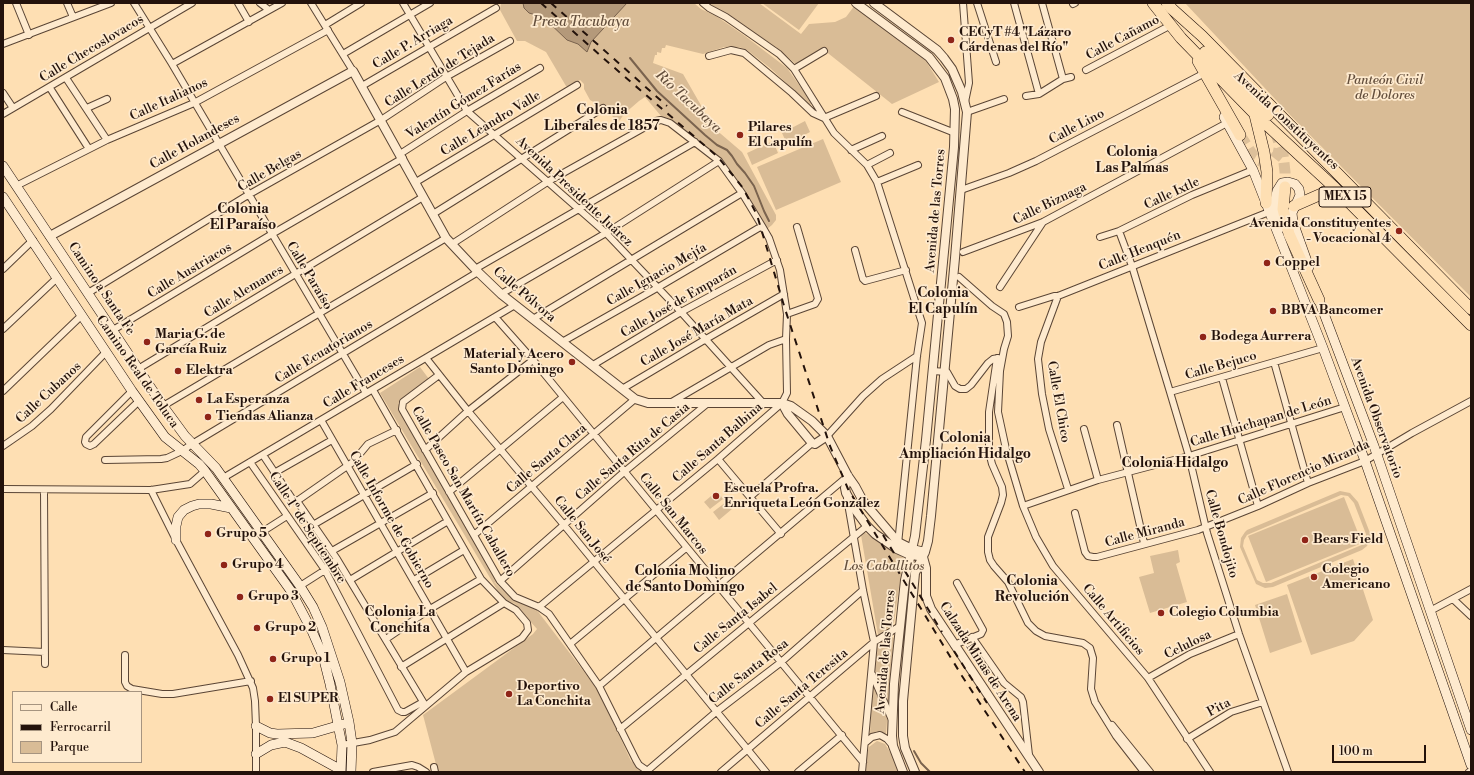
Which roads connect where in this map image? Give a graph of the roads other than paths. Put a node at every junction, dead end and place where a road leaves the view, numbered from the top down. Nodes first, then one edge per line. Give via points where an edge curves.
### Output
1 (16, 3) edge
2 (67, 3) edge
3 (111, 3) edge
4 (135, 3) edge
5 (192, 3) edge
6 (238, 3) edge
7 (260, 3) edge
8 (282, 3) edge
9 (311, 3) edge
10 (361, 3) edge
11 (403, 3) edge
12 (430, 3) edge
13 (703, 3) edge
14 (856, 3) edge
15 (874, 3) edge
16 (963, 3) edge
17 (977, 3) edge
18 (1014, 3) edge
19 (1042, 3) edge
20 (1153, 3) edge
21 (1161, 3) edge
22 (1167, 3) edge
23 (496, 8) dead end
24 (268, 10) junction
25 (410, 15) junction
26 (73, 17) junction
27 (249, 22) junction
28 (1170, 25) junction
29 (150, 28) junction
30 (326, 28) junction
31 (29, 35) junction
32 (1181, 38) junction
33 (510, 41) dead end
34 (3, 44) edge
35 (429, 46) junction
36 (824, 51) dead end
37 (343, 54) junction
38 (709, 56) dead end
39 (996, 62) dead end
40 (172, 64) junction
41 (540, 68) dead end
42 (794, 69) junction
43 (1086, 70) dead end
44 (1200, 70) junction
45 (353, 71) junction
46 (446, 77) junction
47 (1071, 77) dead end
48 (66, 78) junction
49 (1063, 79) junction
50 (577, 85) dead end
51 (362, 86) junction
52 (50, 88) junction
53 (3, 93) edge
54 (1039, 94) junction
55 (876, 96) dead end
56 (1026, 96) dead end
57 (107, 99) dead end
58 (1004, 99) dead end
59 (965, 102) junction
60 (194, 103) junction
61 (13, 108) junction
62 (87, 108) junction
63 (603, 108) dead end
64 (467, 111) junction
65 (902, 112) dead end
66 (967, 112) junction
67 (1254, 113) junction
68 (3, 114) edge
69 (1268, 115) dead end
70 (824, 118) junction
71 (381, 120) junction
72 (1227, 123) junction
73 (955, 133) junction
74 (494, 134) junction
75 (1240, 134) tunnel mouth
76 (882, 136) dead end
77 (107, 140) junction
78 (695, 142) junction
79 (218, 143) junction
80 (89, 149) junction
81 (851, 150) junction
82 (890, 153) dead end
83 (402, 156) junction
84 (523, 159) junction
85 (952, 160) junction
86 (720, 161) junction
87 (963, 162) junction
88 (867, 165) junction
89 (918, 165) dead end
90 (3, 166) edge
91 (1253, 170) junction
92 (549, 181) junction
93 (416, 182) junction
94 (877, 182) junction
95 (16, 186) junction
96 (1285, 187) tunnel mouth
97 (1335, 188) junction
98 (961, 190) junction
99 (742, 193) junction
100 (248, 195) junction
101 (423, 197) junction
102 (4, 201) edge
103 (1294, 206) junction
104 (1267, 207) junction
105 (579, 208) junction
106 (433, 214) junction
107 (1043, 222) junction
108 (762, 226) junction
109 (797, 227) dead end
110 (1119, 231) junction
111 (606, 233) junction
112 (272, 234) junction
113 (50, 236) junction
114 (1100, 238) dead end
115 (1280, 239) junction
116 (33, 240) junction
117 (449, 241) junction
118 (855, 250) dead end
119 (964, 252) dead end
120 (631, 260) junction
121 (777, 260) junction
122 (1132, 266) junction
123 (3, 269) edge
124 (906, 270) junction
125 (476, 271) junction
126 (295, 274) junction
127 (959, 277) dead end
128 (57, 278) junction
129 (1000, 287) dead end
130 (657, 288) junction
131 (88, 293) junction
132 (501, 294) junction
133 (784, 294) junction
134 (1058, 296) junction
135 (1319, 300) junction
136 (515, 305) junction
137 (1019, 307) dead end
138 (1471, 309) edge
139 (681, 312) junction
140 (319, 313) junction
141 (787, 314) junction
142 (82, 315) junction
143 (495, 317) junction
144 (533, 319) junction
145 (1471, 325) edge
146 (3, 329) edge
147 (113, 330) junction
148 (706, 339) junction
149 (786, 339) junction
150 (562, 342) junction
151 (1323, 348) junction
152 (106, 352) junction
153 (343, 354) junction
154 (917, 356) junction
155 (426, 358) junction
156 (999, 358) junction
157 (532, 360) junction
158 (1274, 362) junction
159 (593, 365) junction
160 (730, 367) junction
161 (138, 369) junction
162 (934, 371) junction
163 (944, 372) junction
164 (439, 375) junction
165 (1222, 378) junction
166 (622, 389) junction
167 (373, 390) junction
168 (3, 391) edge
169 (132, 391) junction
170 (1170, 392) junction
171 (366, 393) junction
172 (563, 397) junction
173 (635, 399) junction
174 (139, 401) junction
175 (1471, 401) edge
176 (708, 403) junction
177 (782, 403) junction
178 (669, 404) junction
179 (764, 404) junction
180 (163, 406) junction
181 (1345, 407) junction
182 (468, 411) junction
183 (321, 420) junction
184 (1290, 424) junction
185 (1117, 425) dead end
186 (1084, 429) dead end
187 (397, 430) junction
188 (594, 435) junction
189 (827, 436) junction
190 (332, 440) junction
191 (1238, 440) junction
192 (812, 443) junction
193 (192, 444) junction
194 (3, 446) edge
195 (425, 450) junction
196 (500, 450) junction
197 (182, 451) junction
198 (1376, 454) junction
199 (263, 455) junction
200 (1189, 456) junction
201 (718, 458) junction
202 (105, 460) dead end
203 (1365, 461) junction
204 (250, 462) junction
205 (417, 464) junction
206 (347, 465) junction
207 (206, 471) junction
208 (624, 472) junction
209 (1128, 472) junction
210 (274, 473) junction
211 (848, 476) junction
212 (223, 478) junction
213 (1098, 480) junction
214 (1308, 482) junction
215 (531, 486) junction
216 (3, 489) edge
217 (1068, 489) junction
218 (44, 490) junction
219 (151, 490) junction
220 (449, 492) junction
221 (433, 493) junction
222 (846, 493) junction
223 (364, 495) junction
224 (751, 496) junction
225 (297, 501) junction
226 (1023, 506) junction
227 (1258, 506) junction
228 (231, 508) junction
229 (656, 510) junction
230 (1075, 513) dead end
231 (288, 516) junction
232 (448, 521) junction
233 (381, 524) junction
234 (313, 525) junction
235 (564, 526) junction
236 (867, 526) junction
237 (1206, 526) junction
238 (1401, 528) junction
239 (1390, 531) junction
240 (262, 532) junction
241 (781, 534) junction
242 (854, 535) junction
243 (474, 536) junction
244 (176, 540) junction
245 (1144, 543) junction
246 (898, 546) junction
247 (686, 548) junction
248 (464, 550) junction
249 (332, 552) junction
250 (911, 552) junction
251 (397, 553) junction
252 (924, 555) junction
253 (337, 559) junction
254 (594, 562) junction
255 (324, 570) junction
256 (481, 579) junction
257 (350, 580) junction
258 (414, 580) junction
259 (500, 580) junction
260 (957, 583) dead end
261 (717, 585) junction
262 (300, 586) junction
263 (1471, 589) edge
264 (863, 590) junction
265 (1453, 599) junction
266 (624, 600) junction
267 (504, 604) junction
268 (539, 607) junction
269 (430, 610) junction
270 (1430, 611) junction
271 (1471, 616) edge
272 (748, 624) junction
273 (900, 626) junction
274 (1239, 634) junction
275 (655, 637) junction
276 (972, 637) junction
277 (447, 638) junction
278 (386, 639) junction
279 (874, 642) junction
280 (570, 644) junction
281 (954, 644) junction
282 (3, 650) edge
283 (45, 652) junction
284 (124, 655) dead end
285 (780, 663) junction
286 (45, 664) dead end
287 (401, 667) junction
288 (466, 672) junction
289 (871, 672) junction
290 (686, 674) junction
291 (1148, 678) junction
292 (250, 681) junction
293 (599, 686) junction
294 (810, 698) junction
295 (1263, 702) junction
296 (424, 704) junction
297 (716, 712) junction
298 (1469, 715) edge
299 (1105, 718) junction
300 (892, 721) junction
301 (349, 722) junction
302 (256, 726) junction
303 (338, 726) junction
304 (620, 729) junction
305 (1471, 730) edge
306 (842, 735) junction
307 (1187, 739) junction
308 (352, 743) junction
309 (865, 743) junction
310 (342, 745) junction
311 (893, 746) junction
312 (747, 749) junction
313 (256, 754) junction
314 (1029, 758) junction
315 (863, 762) junction
316 (1471, 765) edge
317 (341, 771) edge
318 (256, 772) edge
319 (351, 772) edge
320 (374, 772) edge
321 (426, 772) edge
322 (648, 772) edge
323 (721, 772) edge
324 (766, 772) edge
325 (798, 772) edge
326 (862, 772) edge
327 (903, 772) edge
328 (915, 772) edge
329 (1039, 772) edge
330 (1144, 772) edge
331 (1150, 772) edge
332 (1210, 772) edge
333 (1288, 772) edge

1 - 31 street
2 - 26 street
3 - 26 street
4 - 29 street, Calle Paraíso
5 - 29 street, Calle Checoslovacos
6 - 27 street
7 - 24 street
8 - 24 street
9 - 30 street, Calle Pólvora
10 - 30 street, Calle Italianos
11 - 25 street, Avenida Presidente Juárez
12 - 25 street
13 - 42 street via 779,54
14 - 73 street, Avenida de las Torres via 918,48 938,66 953,99
15 - 59 street, Avenida de las Torres via 937,50 952,70
16 - 59 street via 969,83
17 - 39 street
18 - 54 street
19 - 49 street
20 - 28 highway, Avenida Constituyentes / MEX 15
21 - 69 highway via 1192,40
22 - 138 highway, Avenida Constituyentes / MEX 15
23 - 35 street, Calle P. Arriaga
24 - 27 street
25 - 35 street, Avenida Presidente Juárez
25 - 37 street
26 - 31 street
27 - 40 street
28 - 32 highway, Avenida Constituyentes / MEX 15
28 - 43 street, Calle Cañamo
29 - 40 street, Calle Paraíso
29 - 48 street, Calle Checoslovacos
30 - 37 street, Calle Pólvora
30 - 60 street, Calle Italianos
31 - 34 street
32 - 44 highway
32 - 67 highway, Avenida Constituyentes / MEX 15
33 - 46 street, Calle Lerdo de Tejada
35 - 46 street, Avenida Presidente Juárez
35 - 51 street, Calle P. Arriaga
36 - 42 street
37 - 45 street, Calle Pólvora
38 - 70 street via 731,50 744,53 813,113
40 - 60 street, Calle Paraíso
41 - 64 street, Valentín Gómez Farías
42 - 70 street
44 - 72 main road, Avenida Observatorio
44 - 75 highway
44 - 98 street, Calle Lino via 1036,161
45 - 51 street, Calle Pólvora
45 - 79 street, Calle Holandeses
46 - 64 street, Avenida Presidente Juárez
46 - 71 street, Calle Lerdo de Tejada
47 - 49 street
48 - 52 street, Calle Checoslovacos
48 - 62 street
49 - 54 street
50 - 74 street, Calle Leandro Valle
51 - 71 street, Calle Pólvora
52 - 61 street, Calle Checoslovacos
52 - 80 street
53 - 61 street
54 - 56 street
55 - 70 street
57 - 62 street
58 - 66 street
59 - 66 street, Avenida de las Torres
60 - 77 street, Calle Italianos
60 - 79 street, Calle Paraíso
61 - 68 street, Calle Checoslovacos
62 - 77 street
63 - 84 street
64 - 74 street, Avenida Presidente Juárez
64 - 83 street, Valentín Gómez Farías
65 - 73 street
66 - 87 street, Avenida de las Torres
67 - 97 highway, Avenida Constituyentes / MEX 15
67 - 104 highway via 1260,130 1267,172
70 - 81 street
71 - 83 street, Calle Pólvora
71 - 100 street, Calle Belgas
72 - 91 main road, Avenida Observatorio
72 - 107 street, Calle Biznaga
73 - 85 street, Avenida de las Torres
74 - 84 street, Avenida Presidente Juárez
74 - 93 street, Calle Leandro Valle
76 - 81 street
77 - 80 street, Calle Italianos
78 - 86 street
78 - 92 street via 670,123 656,121
78 - 105 street, Calle Ecuatorianos
79 - 100 street, Calle Paraíso
79 - 113 street, Calle Holandeses
80 - 95 street, Calle Italianos
81 - 88 street
82 - 88 street
83 - 93 street, Calle Pólvora
83 - 112 street, Calle Austriacos
84 - 92 street, Avenida Presidente Juárez
84 - 106 street
85 - 87 street
85 - 162 street, Avenida de las Torres
86 - 99 street
86 - 111 street
87 - 98 street, Avenida de las Torres
88 - 94 street
89 - 94 street
90 - 95 main road, Camino a Santa Fe
91 - 104 main road, Avenida Observatorio
91 - 110 street, Calle Ixtle via 1192,195
92 - 105 street, Avenida Presidente Juárez
92 - 117 street
93 - 101 street, Calle Pólvora
94 - 124 street
95 - 113 main road, Camino a Santa Fe
96 - 135 highway via 1283,209 1287,229
97 - 103 highway
97 - 145 highway, Avenida Constituyentes / MEX 15
98 - 163 street, Avenida de las Torres
99 - 108 street
99 - 120 street
100 - 112 street, Calle Paraíso
100 - 131 street, Calle Belgas
101 - 106 street, Calle Pólvora
101 - 126 street, Calle Alemanes
102 - 116 main road, Camino Real de Toluca
103 - 115 main road, Avenida Observatorio via 1300,195 1299,189 1295,184 1282,183 1276,196
103 - 135 main road, Avenida Observatorio via 1293,222
104 - 115 main road, Avenida Observatorio
104 - 122 street, Calle Henquén
105 - 111 street, Avenida Presidente Juárez
105 - 125 street, Calle Ecuatorianos
106 - 117 street, Calle Pólvora
107 - 119 street, Calle Biznaga
107 - 129 street
108 - 121 street
108 - 130 street, Calle Ignacio Mejía
109 - 141 street via 818,299 815,304
110 - 114 street, Calle Ixtle
110 - 122 street, Calle Bondojito
111 - 120 street, Avenida Presidente Juárez
111 - 132 street
112 - 126 street, Calle Paraíso
112 - 147 street, Calle Austriacos
113 - 131 main road, Camino a Santa Fe
115 - 151 main road, Avenida Observatorio
116 - 123 street
116 - 128 main road, Camino Real de Toluca
117 - 125 street, Calle Pólvora
117 - 140 street
118 - 124 street via 865,281
120 - 130 street, Avenida Presidente Juárez
120 - 144 street
121 - 133 street
121 - 139 street, Calle José de Emparán
122 - 134 street, Calle Henquén
122 - 170 street, Calle Bondojito
124 - 154 street via 922,323
125 - 132 street, Calle Pólvora
125 - 153 street, Calle Ecuatorianos
126 - 140 street, Calle Paraíso
126 - 161 street, Calle Alemanes
127 - 156 street via 1004,314 1008,336
128 - 142 main road, Camino Real de Toluca
128 - 146 street
130 - 139 street, Avenida Presidente Juárez
130 - 150 street, Calle Ignacio Mejía
131 - 147 main road, Camino a Santa Fe
132 - 136 street, Calle Pólvora
133 - 141 street
133 - 148 street, Calle José María Mata
134 - 137 street, Calle Henquén
134 - 217 street, Calle El Chico via 1041,342 1038,359 1049,429
135 - 198 main road, Avenida Observatorio
136 - 143 street, Calle Franceses
136 - 144 street, Calle Pólvora
139 - 148 street, Avenida Presidente Juárez
139 - 159 street, Calle José de Emparán
140 - 153 street, Calle Paraíso
140 - 180 street
141 - 149 street
142 - 152 main road, Camino Real de Toluca
142 - 168 street
143 - 155 street, Calle Franceses
143 - 157 street, Calle San Marcos
144 - 150 street, Calle Pólvora
147 - 161 main road, Camino a Santa Fe
148 - 160 street, Avenida Presidente Juárez
148 - 166 street, Calle José María Mata
149 - 160 street via 769,345
149 - 177 street via 787,393
150 - 159 street, Calle Pólvora
151 - 158 street, Calle Bejuco
151 - 181 main road, Avenida Observatorio
152 - 169 main road, Camino Real de Toluca
152 - 194 street, Calle Cubanos via 51,409
153 - 171 street, Calle Paraíso
153 - 193 street, Calle Ecuatorianos
154 - 189 street via 882,378
154 - 246 street
155 - 164 street, Calle San José
155 - 167 street, Calle Franceses
156 - 163 street via 988,363 966,389 955,386 949,375
156 - 226 street, Calle Artificios via 999,420
156 - 299 street via 989,412 989,452 1003,495 988,537 990,560 1008,582 1028,623 1036,631 1045,636 1083,643 1090,648 1093,696
157 - 172 street, Calle San Marcos
157 - 182 street
158 - 165 street, Calle Bejuco
158 - 184 street
159 - 166 street, Calle Pólvora
160 - 178 street
160 - 179 street, Avenida Presidente Juárez
161 - 180 main road, Camino a Santa Fe
162 - 163 street
162 - 250 street, Avenida de las Torres
163 - 252 street, Avenida de las Torres via 931,516
164 - 182 street, Calle San José
164 - 195 street, Calle Paseo San Martín Caballero via 402,404 402,409
165 - 170 street, Calle Bejuco
165 - 191 street
166 - 173 street, Calle Pólvora
167 - 171 street, Calle Franceses
167 - 187 street
169 - 174 main road, Camino Real de Toluca
169 - 174 street via 86,437 86,444 92,445
170 - 200 street, Calle Bondojito
171 - 183 street, Calle Franceses
172 - 188 street, Calle San Marcos
172 - 196 street
173 - 178 street, Calle Pólvora via 648,403
173 - 188 street, Calle Santa Clara
174 - 197 main road, Camino Real de Toluca via 165,437
175 - 198 street, Calle Florencio Miranda
176 - 178 street, Calle Pólvora
176 - 179 street, Calle Pólvora
176 - 208 street, Calle Santa Rita de Casia
177 - 179 street, Calle Pólvora
177 - 189 street via 800,411
177 - 192 street
177 - 201 street, Calle Santa Balbina
180 - 193 main road, Camino a Santa Fe
181 - 184 street, Calle Huichapan de León
181 - 203 main road, Avenida Observatorio
182 - 195 street
182 - 196 street, Calle San José
183 - 190 street, Calle Informe de Gobierno
183 - 199 street, Calle Franceses
184 - 191 street, Calle Huichapan de León
184 - 214 street
185 - 209 street
186 - 213 street
187 - 205 street
187 - 206 street via 368,444 353,462
188 - 208 street, Calle San Marcos
188 - 215 street, Calle Santa Clara
189 - 192 street via 815,444
189 - 211 street
190 - 206 street, Calle Informe de Gobierno
190 - 210 street
191 - 200 street, Calle Huichapan de León
191 - 227 street
192 - 224 street
193 - 197 street, Calle Ecuatorianos
193 - 212 main road via 207,457
195 - 220 street, Calle Paseo San Martín Caballero
196 - 215 street, Calle San José
196 - 220 street
197 - 202 street, Calle Ecuatorianos via 161,459
197 - 207 main road, Camino Real de Toluca
198 - 203 street, Calle Florencio Miranda
198 - 238 main road, Avenida Observatorio
199 - 204 street, Calle Franceses
199 - 210 street
200 - 209 street, Calle Huichapan de León
200 - 237 street, Calle Bondojito
201 - 224 street
201 - 229 street, Calle Santa Balbina
203 - 214 street, Calle Florencio Miranda
203 - 239 main road, Avenida Observatorio
204 - 212 street, Calle Franceses
204 - 231 street, Calle 1º de Septiembre
205 - 221 street
205 - 223 street
206 - 223 street, Calle Informe de Gobierno
206 - 225 street
207 - 219 street via 190,484
207 - 228 main road, Camino Real de Toluca
208 - 229 street, Calle San Marcos
208 - 235 street, Calle Santa Rita de Casia
209 - 213 street, Calle Huichapan de León
209 - 245 street
210 - 225 street via 292,500
211 - 222 street
211 - 241 street
211 - 246 street
212 - 240 main road
213 - 217 street, Calle Huichapan de León
214 - 227 street, Calle Florencio Miranda
215 - 235 street, Calle San José
215 - 243 street, Calle Santa Clara
216 - 218 street
217 - 226 street, Calle Huichapan de León
218 - 219 street
218 - 283 street
219 - 244 street
220 - 243 street, Calle Paseo San Martín Caballero
221 - 232 street
221 - 233 street
222 - 236 street
222 - 242 street
223 - 233 street, Calle Informe de Gobierno
223 - 234 street
224 - 241 street
225 - 234 street
226 - 291 street, Calle Artificios via 1036,537 1053,566
227 - 237 street, Calle Florencio Miranda
228 - 244 main road via 199,504 184,510 178,517
228 - 303 main road, Camino Real de Toluca via 291,591 306,618 323,656
229 - 247 street, Calle San Marcos
229 - 254 street, Calle Santa Balbina
230 - 245 street, Calle Miranda via 1088,556 1097,557
231 - 240 street
231 - 255 street, Calle 1º de Septiembre
232 - 248 street
232 - 251 street
233 - 249 street
233 - 251 street, Calle Informe de Gobierno
234 - 249 street
235 - 254 street, Calle San José
235 - 259 street, Calle Santa Rita de Casia
236 - 242 street, Calle Santa Isabel
236 - 246 street via 875,534
237 - 245 street, Calle Miranda
237 - 274 street, Calle Bondojito
238 - 239 main road
238 - 270 main road, Avenida Observatorio
239 - 316 main road, Avenida Observatorio
240 - 262 main road
241 - 261 street
242 - 264 street
242 - 272 street, Calle Santa Isabel
243 - 259 street, Calle Paseo San Martín Caballero
244 - 292 street
246 - 250 street
247 - 261 street, Calle San Marcos
247 - 266 street
248 - 256 street
248 - 258 street
249 - 253 street
250 - 252 street
250 - 273 street, Avenida de las Torres
251 - 257 street
251 - 258 street, Calle Informe de Gobierno
252 - 281 street, Calzada Minas de Arena via 928,602
252 - 328 street, Avenida de las Torres via 916,573 903,701 905,748
253 - 255 street
253 - 257 street
254 - 266 street, Calle San José
254 - 268 street, Calle Santa Balbina
255 - 262 street
255 - 296 street, Calle 1º de Septiembre via 398,710 405,712
256 - 267 street
256 - 269 street
257 - 278 street
258 - 269 street, Calle Informe de Gobierno
259 - 268 street, Calle Paseo San Martín Caballero via 515,597
260 - 276 street via 983,628 982,633
261 - 272 street, Calle San Marcos
261 - 275 street
262 - 301 main road via 325,634
263 - 265 street
264 - 279 street
264 - 285 street, Calle Santa Rosa
265 - 270 street
265 - 271 street
266 - 275 street, Calle San José
266 - 280 street
267 - 277 street
267 - 288 street via 516,610 527,623 526,634
268 - 280 street, Calle Paseo San Martín Caballero via 549,614
269 - 277 street, Calle Informe de Gobierno
269 - 278 street
270 - 298 main road, Avenida Observatorio
272 - 285 street, Calle San Marcos
272 - 290 street, Calle Santa Isabel
273 - 279 street, Calle Santa Teresita
273 - 300 street, Avenida de las Torres
274 - 291 street, Celulosa via 1190,654
274 - 295 street, Calle Bondojito
275 - 290 street, Calle San José
275 - 293 street
276 - 281 street
276 - 314 street via 1004,683 1021,697
277 - 287 street
277 - 288 street, Calle Informe de Gobierno
278 - 287 street
279 - 289 street
279 - 294 street, Calle Santa Teresita
280 - 293 street, Calle Paseo San Martín Caballero
281 - 314 street, Calzada Minas de Arena
282 - 283 street
283 - 286 street
284 - 292 street via 124,682 132,689 173,694
285 - 294 street, Calle San Marcos
285 - 297 street, Calle Santa Rosa
287 - 296 street
288 - 296 street
289 - 300 street
289 - 309 street
290 - 297 street, Calle San José
290 - 304 street, Calle Santa Isabel
291 - 307 street, Calle Artificios
292 - 302 street via 254,694
293 - 304 street, Calle Paseo San Martín Caballero
294 - 306 street, Calle San Marcos
294 - 312 street, Calle Santa Teresita
295 - 307 street, Pita via 1231,712
295 - 333 street, Calle Bondojito
296 - 308 street via 395,732
297 - 312 street, Calle San José
297 - 322 street, Calle Santa Rosa
298 - 305 main road, Avenida Observatorio
299 - 330 street
299 - 331 street
300 - 311 street, Avenida de las Torres
301 - 303 main road
301 - 308 main road
302 - 303 main road via 277,734 312,733
302 - 313 street
303 - 310 main road, Camino Real de Toluca
304 - 322 street, Calle Paseo San Martín Caballero via 636,760
306 - 315 street, Calle San Marcos
306 - 325 street
307 - 332 street, Calle Artificios
308 - 310 street
308 - 319 main road
309 - 311 street via 880,735
309 - 315 street
310 - 317 main road, Camino Real de Toluca
311 - 327 street, Avenida de las Torres
312 - 323 street, Calle Santa Teresita
312 - 324 street, Calle San José
313 - 317 main road via 271,744 285,742 301,748
313 - 318 street
314 - 329 street, Calzada Minas de Arena
315 - 326 street
320 - 321 street via 412,765

